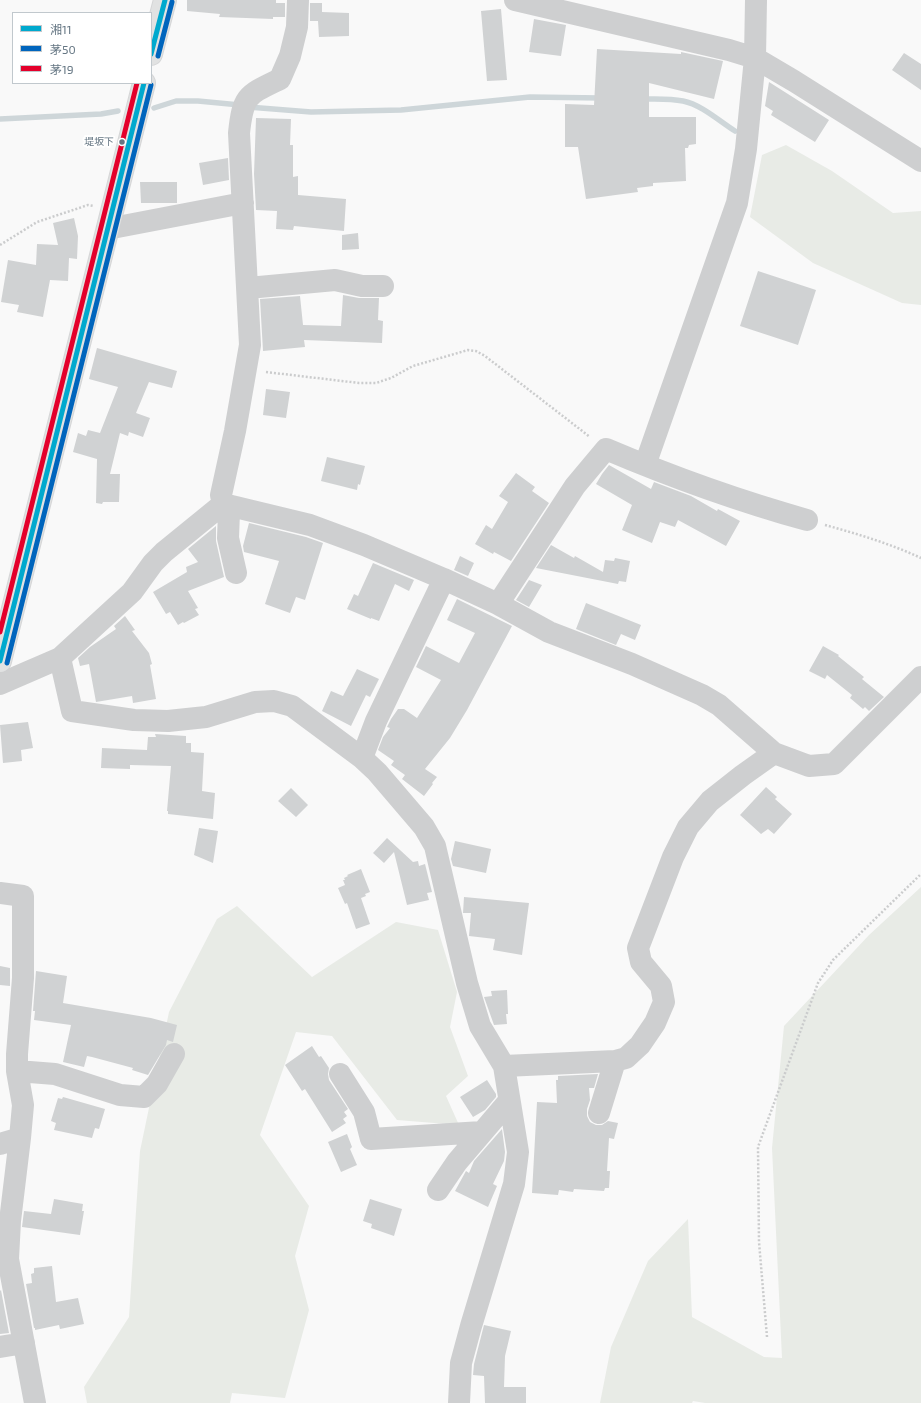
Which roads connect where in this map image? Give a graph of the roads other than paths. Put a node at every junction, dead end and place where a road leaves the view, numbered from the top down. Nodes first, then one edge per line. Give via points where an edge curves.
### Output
1 (165, 0) edge
2 (298, 0) edge
3 (515, 0) edge
4 (756, 0) edge
5 (152, 50) edge
6 (755, 58) junction
7 (144, 84) edge
8 (921, 161) edge
9 (243, 203) junction
10 (109, 219) junction
11 (383, 286) dead end
12 (248, 288) junction
13 (645, 465) junction
14 (223, 504) junction
15 (807, 520) road end
16 (236, 573) dead end
17 (444, 578) junction
18 (498, 604) junction
19 (60, 658) junction
20 (0, 661) edge
21 (921, 677) edge
22 (0, 684) edge
23 (774, 753) junction
24 (362, 758) junction
25 (0, 893) edge
26 (174, 1054) dead end
27 (614, 1061) junction
28 (504, 1066) junction
29 (17, 1071) junction
30 (340, 1074) dead end
31 (509, 1101) junction
32 (599, 1113) dead end
33 (482, 1132) junction
34 (10, 1141) edge
35 (438, 1190) dead end
36 (24, 1343) junction
37 (0, 1347) edge
38 (35, 1403) edge
39 (459, 1403) edge

1 - 5 main road
2 - 9 street via 297,27 290,56 280,79 249,96 243,108 239,133
3 - 6 street
4 - 6 street
6 - 8 street
6 - 13 street via 738,203
7 - 10 main road
9 - 10 street
9 - 12 street
10 - 20 main road
11 - 12 street via 362,286 335,280
12 - 14 street via 250,345 221,496
13 - 15 street via 762,508
13 - 18 street via 606,449 575,486
14 - 16 street via 229,512 228,538
14 - 17 street via 310,526
14 - 19 street via 164,552 132,592
17 - 18 street
17 - 24 street via 376,721
18 - 23 street via 549,632 632,664 702,695 719,705
19 - 22 street
19 - 24 street via 72,711 134,720 168,721 206,717 255,702 274,701 292,706
21 - 23 street via 834,764 809,766
23 - 27 street via 710,801 688,827 673,857 638,948 641,962 661,986 664,1002 655,1023 640,1045 626,1058
24 - 28 street via 419,822 435,846 467,983 480,1026
25 - 29 street via 23,896
26 - 29 street via 157,1084 144,1097 120,1095 55,1074
27 - 28 street
27 - 32 street
28 - 31 street
29 - 34 street via 23,1105
30 - 33 street via 364,1112 371,1139
31 - 33 street
31 - 39 street via 518,1152 514,1184 471,1326 462,1363
33 - 35 street
34 - 36 street via 8,1259
36 - 37 street
36 - 38 street

